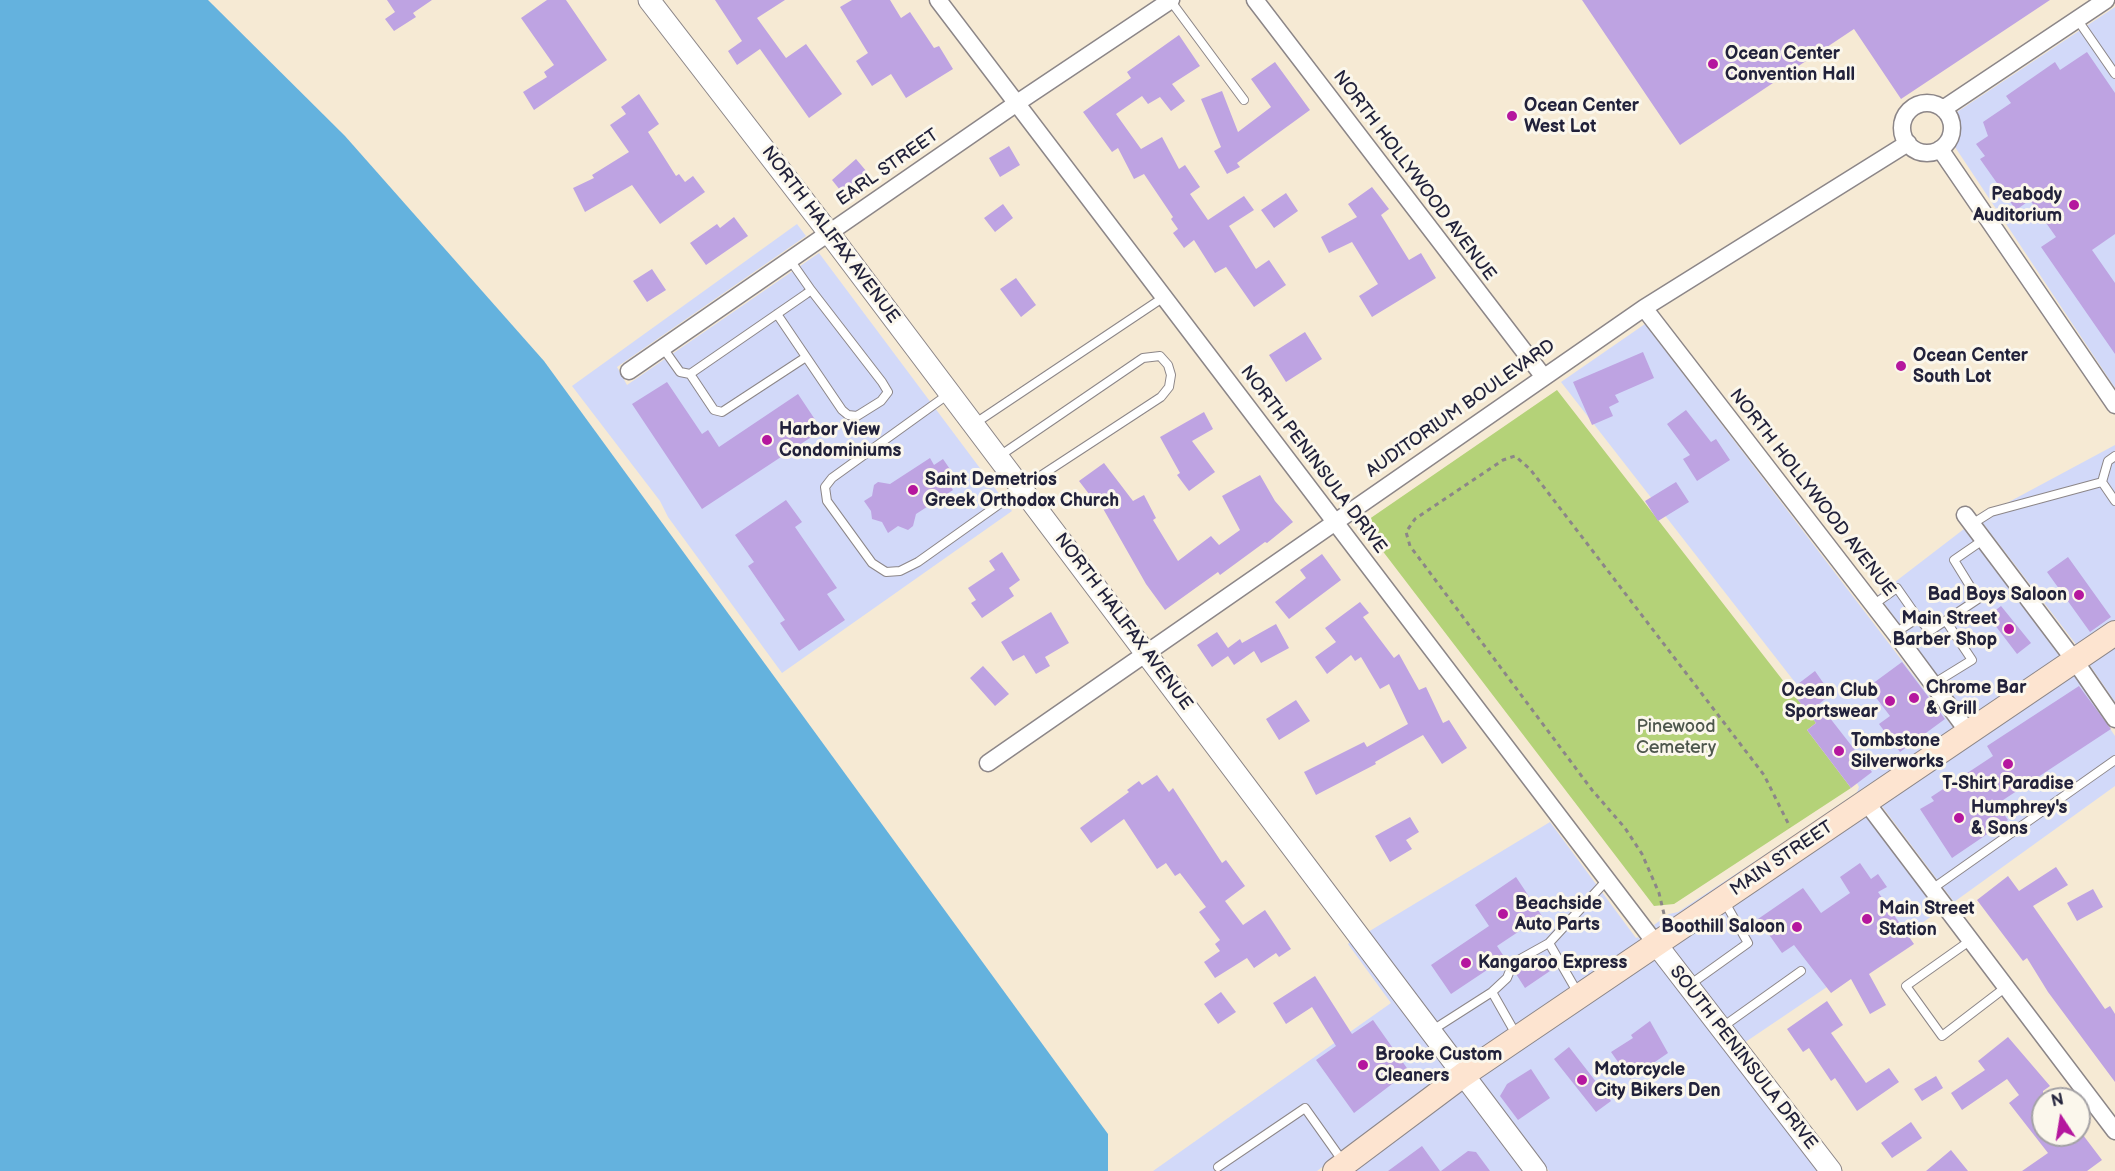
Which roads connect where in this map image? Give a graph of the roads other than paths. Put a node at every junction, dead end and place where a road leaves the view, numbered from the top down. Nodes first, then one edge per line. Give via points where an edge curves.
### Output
1 (649, 0) edge
2 (938, 0) edge
3 (1170, 0) edge
4 (1255, 0) edge
5 (2106, 0) edge
6 (2077, 18) junction
7 (2115, 74) edge
8 (1244, 100) dead end
9 (1017, 103) junction
10 (1943, 109) junction
11 (1908, 143) junction
12 (1940, 149) junction
13 (829, 233) junction
14 (790, 260) junction
15 (812, 290) junction
16 (1164, 297) junction
17 (1644, 308) junction
18 (777, 314) junction
19 (663, 348) junction
20 (806, 357) junction
21 (629, 371) dead end
22 (690, 374) junction
23 (1543, 376) junction
24 (950, 393) junction
25 (2115, 405) edge
26 (974, 424) junction
27 (2115, 456) edge
28 (999, 457) junction
29 (2102, 482) junction
30 (1022, 488) junction
31 (2115, 501) edge
32 (1968, 520) joint
33 (1336, 523) junction
34 (1983, 540) junction
35 (1873, 605) junction
36 (1918, 618) junction
37 (1946, 621) junction
38 (1895, 633) junction
39 (2115, 633) edge
40 (1148, 654) junction
41 (2075, 661) junction
42 (1933, 684) junction
43 (2115, 719) edge
44 (1969, 733) junction
45 (2115, 760) edge
46 (988, 763) dead end
47 (1866, 802) junction
48 (1607, 880) junction
49 (1932, 889) junction
50 (1723, 899) junction
51 (1971, 940) junction
52 (1549, 943) junction
53 (1656, 944) junction
54 (1801, 971) dead end
55 (1688, 986) junction
56 (2006, 987) junction
57 (1492, 992) junction
58 (1580, 996) junction
59 (1721, 1028) junction
60 (1431, 1032) junction
61 (1518, 1037) junction
62 (1463, 1075) junction
63 (2115, 1131) edge
64 (1218, 1167) dead end
65 (1340, 1167) edge
66 (1536, 1171) edge
67 (1831, 1171) edge

1 - 13 street, NORTH HALIFAX AVENUE
2 - 9 street, NORTH PENINSULA DRIVE
3 - 8 lane
3 - 9 street, EARL STREET
4 - 23 street, NORTH HOLLYWOOD AVENUE
5 - 6 street
6 - 7 lane
6 - 10 street
9 - 13 street, EARL STREET
9 - 16 street, NORTH PENINSULA DRIVE
10 - 11 street via 1928,103 1913,108 1903,120
10 - 12 street via 1952,130
11 - 12 street via 1926,153
11 - 17 street, AUDITORIUM BOULEVARD
12 - 25 street
13 - 14 street, EARL STREET
13 - 24 street, NORTH HALIFAX AVENUE
14 - 15 lane
14 - 19 street, EARL STREET
15 - 18 lane
15 - 20 lane via 888,392 857,416 848,415
16 - 26 lane
16 - 33 street, NORTH PENINSULA DRIVE
17 - 23 street, AUDITORIUM BOULEVARD
17 - 35 street, NORTH HOLLYWOOD AVENUE
18 - 20 lane
18 - 22 lane
19 - 21 street, EARL STREET
19 - 22 lane via 680,372
20 - 22 lane via 722,412 714,410
23 - 33 street, AUDITORIUM BOULEVARD
24 - 26 street, NORTH HALIFAX AVENUE
24 - 30 lane via 825,487 827,501 872,563 886,572 900,571
26 - 28 street, NORTH HALIFAX AVENUE
27 - 29 lane via 2108,461
28 - 30 street, NORTH HALIFAX AVENUE
28 - 30 lane via 1143,358 1160,356 1168,365 1169,387 1161,397
29 - 31 lane
29 - 32 lane
30 - 40 street, NORTH HALIFAX AVENUE
32 - 34 street
33 - 40 street, AUDITORIUM BOULEVARD
33 - 48 street, NORTH PENINSULA DRIVE
34 - 37 lane via 1954,560 1978,598
34 - 41 street
35 - 36 lane via 1897,588
35 - 38 street, NORTH HOLLYWOOD AVENUE
36 - 37 lane via 1930,631
36 - 38 lane
37 - 42 lane via 1972,660
38 - 42 street, NORTH HOLLYWOOD AVENUE
39 - 41 main road, MAIN STREET
40 - 46 street, AUDITORIUM BOULEVARD
40 - 60 street, NORTH HALIFAX AVENUE
41 - 43 street
41 - 44 main road, MAIN STREET
42 - 44 street, NORTH HOLLYWOOD AVENUE
44 - 47 main road, MAIN STREET
45 - 49 lane
47 - 49 street
47 - 50 main road, MAIN STREET
48 - 52 lane
48 - 53 street, NORTH PENINSULA DRIVE
49 - 51 street
50 - 53 main road, MAIN STREET
50 - 55 lane via 1748,943
51 - 56 street
51 - 56 lane via 1906,986 1942,1036
52 - 57 lane via 1513,963 1507,978
52 - 58 lane
53 - 55 street, SOUTH PENINSULA DRIVE
53 - 58 main road, MAIN STREET
54 - 59 lane
55 - 59 street, SOUTH PENINSULA DRIVE
56 - 63 street
57 - 60 lane
57 - 61 lane
58 - 61 main road, MAIN STREET
59 - 67 street, SOUTH PENINSULA DRIVE
60 - 62 street, NORTH HALIFAX AVENUE
61 - 62 main road, MAIN STREET
62 - 65 main road, MAIN STREET
62 - 66 street, NORTH HALIFAX AVENUE
64 - 65 lane via 1305,1108

